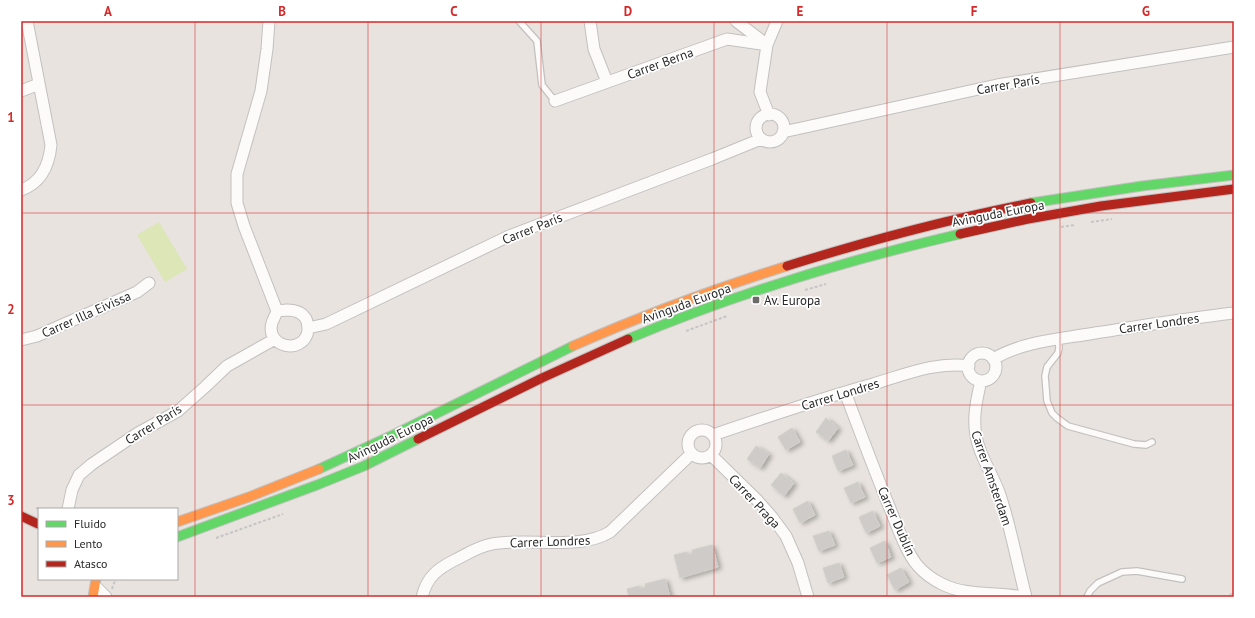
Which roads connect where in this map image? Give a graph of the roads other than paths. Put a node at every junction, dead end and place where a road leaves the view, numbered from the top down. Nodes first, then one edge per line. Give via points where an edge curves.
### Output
1 (27, 21) edge
2 (269, 21) edge
3 (519, 21) edge
4 (590, 21) edge
5 (736, 21) edge
6 (777, 21) edge
7 (767, 45) junction
8 (1234, 47) edge
9 (608, 82) junction
10 (39, 84) junction
11 (21, 91) edge
12 (555, 101) joint
13 (769, 115) junction
14 (783, 132) junction
15 (761, 139) junction
16 (1234, 175) edge
17 (1234, 189) edge
18 (21, 190) edge
19 (149, 283) dead end
20 (277, 311) junction
21 (1234, 313) edge
22 (308, 328) junction
23 (275, 339) junction
24 (1058, 339) junction
25 (21, 340) edge
26 (574, 346) junction
27 (993, 359) junction
28 (580, 360) junction
29 (969, 366) junction
30 (981, 381) junction
31 (845, 392) junction
32 (713, 435) junction
33 (1152, 442) dead end
34 (691, 454) junction
35 (711, 455) junction
36 (68, 508) edge
37 (21, 516) edge
38 (178, 522) edge
39 (38, 524) edge
40 (38, 524) edge
41 (21, 528) edge
42 (178, 537) edge
43 (1182, 579) dead end
44 (96, 585) edge
45 (109, 595) edge
46 (422, 597) edge
47 (808, 597) edge
48 (1024, 597) edge
49 (1087, 597) edge

1 - 10 street
2 - 20 street via 261,91 237,174 237,203
3 - 12 lane via 537,41 542,85
4 - 9 street via 594,48
5 - 7 street
6 - 7 street
7 - 9 street, Carrer Berna via 727,39
7 - 13 street via 760,92
8 - 14 street, Carrer París via 997,85
9 - 12 street, Carrer Berna
10 - 11 street
10 - 18 street via 51,145 49,161 40,178
13 - 14 street via 780,119 783,123
13 - 15 street via 758,122 756,131
14 - 15 street via 774,141
15 - 22 street, Carrer París via 509,236 326,324
16 - 26 main road, Avinguda Europa via 1047,200 906,232 724,286
17 - 28 main road, Avinguda Europa via 1100,206 940,238 850,262 729,300 653,328
19 - 25 street, Carrer Illa Eivissa via 130,295 37,336
20 - 22 street via 294,310 302,314
20 - 23 street via 271,330
21 - 24 street, Carrer Londres
22 - 23 street via 304,340 299,344 284,346
23 - 36 street, Carrer París via 227,366 178,411 138,433 92,464 79,475
24 - 27 street, Carrer Londres via 1010,350
24 - 33 lane via 1058,353 1047,367 1044,376 1047,401 1052,413 1068,426 1134,444 1146,445
26 - 28 main road
26 - 38 main road, Avinguda Europa via 366,448 276,486
27 - 29 street via 986,354 977,355
27 - 30 street via 996,364 995,373 989,379
28 - 42 main road, Avinguda Europa via 364,466 292,496
29 - 30 street via 973,377
29 - 31 street, Carrer Londres via 948,364 932,367
30 - 48 street, Carrer Amsterdam via 976,402 975,430 980,450 1000,495
31 - 32 street, Carrer Londres
31 - 48 street, Carrer Dublín via 896,523 917,566 932,578 953,589
32 - 34 street via 705,430 692,434 688,442
32 - 35 street via 716,444
34 - 35 street via 701,459
34 - 46 street, Carrer Londres via 610,532 601,537 583,542 501,543 481,547 437,570
35 - 47 street, Carrer Praga via 758,501 786,536
37 - 39 main road
40 - 41 main road
43 - 49 lane via 1136,571 1122,572 1098,584 1090,590
44 - 45 street

